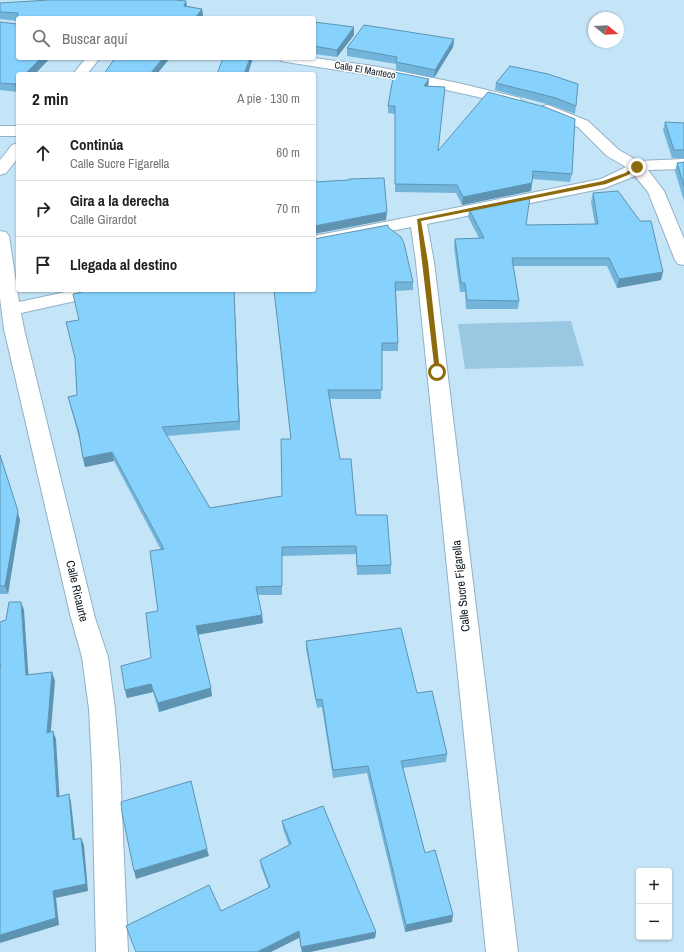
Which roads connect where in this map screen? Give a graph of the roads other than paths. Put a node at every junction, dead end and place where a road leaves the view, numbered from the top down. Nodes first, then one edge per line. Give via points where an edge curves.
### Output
1 (91, 60) edge
2 (300, 60) edge
3 (82, 72) edge
4 (0, 131) edge
5 (16, 131) edge
6 (16, 150) edge
7 (684, 164) edge
8 (637, 167) junction
9 (0, 170) edge
10 (418, 220) junction
11 (0, 236) edge
12 (316, 241) edge
13 (684, 260) edge
14 (91, 292) edge
15 (11, 310) junction
16 (112, 952) edge
17 (502, 952) edge

1 - 3 street
2 - 8 street, Calle El Manteco via 407,77 549,110 583,124 613,153
4 - 5 street
6 - 9 street
7 - 8 street via 648,164
8 - 10 street via 604,183
8 - 13 street via 656,191
10 - 12 street
10 - 17 street, Calle Sucre Figarella via 425,262
11 - 15 street, Calle Ricaurte
14 - 15 street
15 - 16 street, Calle Ricaurte via 83,618 95,657 106,766

